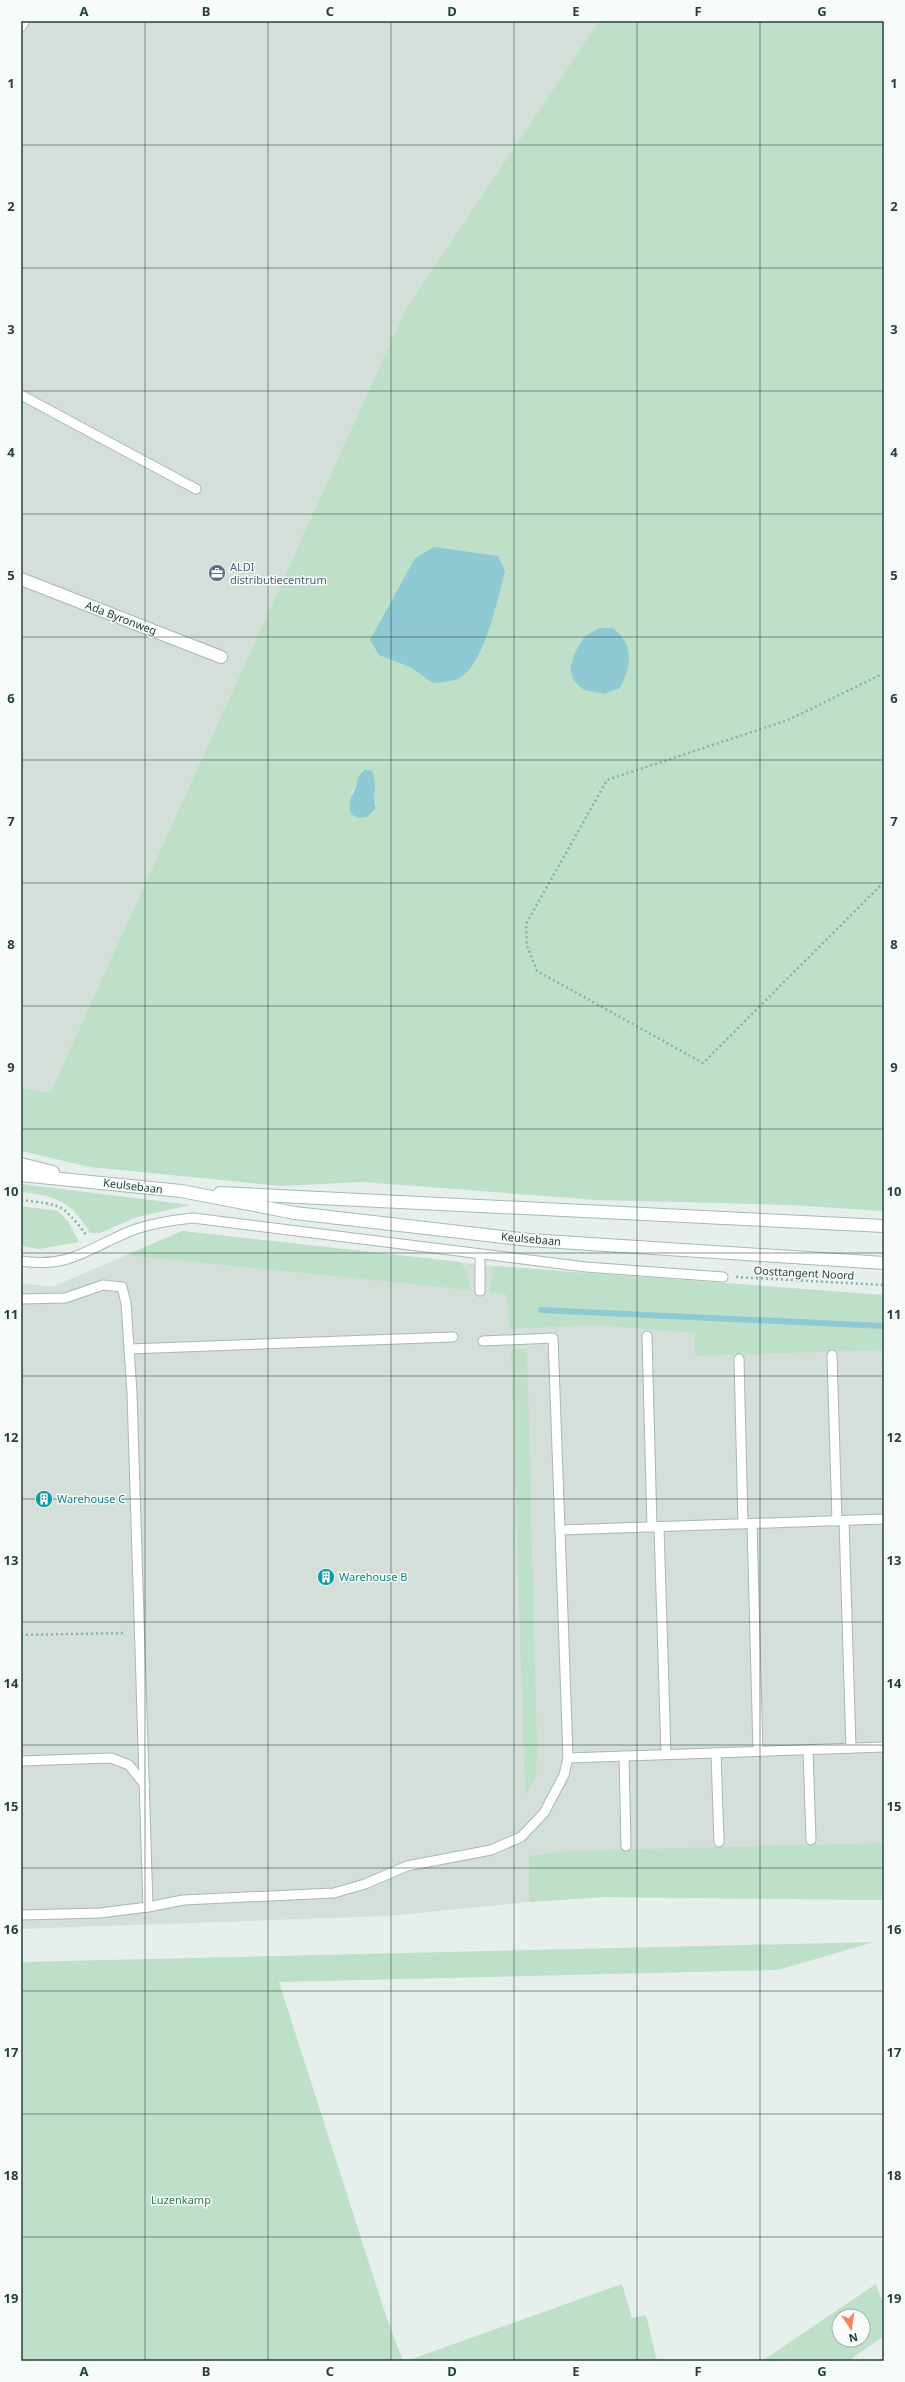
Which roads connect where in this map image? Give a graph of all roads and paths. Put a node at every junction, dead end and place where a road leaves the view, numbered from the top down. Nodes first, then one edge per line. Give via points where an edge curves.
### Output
1 (24, 21) edge
2 (21, 27) edge
3 (21, 396) edge
4 (196, 489) dead end
5 (21, 579) edge
6 (221, 657) dead end
7 (884, 673) edge
8 (884, 882) edge
9 (21, 1164) edge
10 (21, 1175) edge
11 (85, 1180) junction
12 (180, 1191) junction
13 (21, 1200) edge
14 (884, 1226) edge
15 (95, 1248) junction
16 (480, 1254) junction
17 (21, 1261) edge
18 (884, 1263) edge
19 (724, 1277) joint
20 (884, 1285) edge
21 (480, 1291) dead end
22 (21, 1299) edge
23 (647, 1336) dead end
24 (453, 1337) dead end
25 (483, 1341) dead end
26 (129, 1349) junction
27 (832, 1355) dead end
28 (739, 1359) dead end
29 (884, 1519) edge
30 (841, 1521) junction
31 (748, 1524) junction
32 (656, 1527) junction
33 (560, 1530) junction
34 (140, 1632) junction
35 (21, 1635) edge
36 (884, 1747) edge
37 (852, 1748) junction
38 (808, 1750) junction
39 (758, 1751) junction
40 (716, 1753) junction
41 (666, 1754) junction
42 (624, 1756) junction
43 (568, 1758) junction
44 (21, 1761) edge
45 (146, 1785) junction
46 (811, 1840) dead end
47 (719, 1842) dead end
48 (626, 1846) dead end
49 (148, 1908) junction
50 (22, 1914) edge

1 - 2 lane
3 - 4 lane
5 - 6 main road, Ada Byronweg
7 - 8 path via 788,720 607,780 526,924 527,946 537,971 703,1063
9 - 11 main road, Keulsebaan
10 - 11 main road, Keulsebaan
11 - 12 main road, Keulsebaan
12 - 14 main road, Keulsebaan
12 - 18 main road, Keulsebaan via 295,1213 529,1240
13 - 15 path via 54,1204 64,1208
15 - 16 lane via 136,1229 193,1218
15 - 17 lane via 70,1260
16 - 19 lane via 586,1267
16 - 21 lane
19 - 20 path, Oosttangent Noord
22 - 26 lane via 65,1298 103,1285 122,1287 126,1303
23 - 32 lane
24 - 26 lane
25 - 33 lane via 553,1338
26 - 34 lane
27 - 30 lane
28 - 31 lane
29 - 30 lane
30 - 31 lane
30 - 37 lane
31 - 32 lane
31 - 39 lane
32 - 33 lane
32 - 41 lane
33 - 43 lane
34 - 35 path
34 - 45 lane
36 - 37 lane
37 - 38 lane
38 - 39 lane
38 - 46 lane
39 - 40 lane
40 - 41 lane
40 - 47 lane
41 - 42 lane
42 - 43 lane
42 - 48 lane
43 - 49 lane via 564,1775 544,1813 521,1837 491,1850 407,1866 365,1884 334,1893 183,1900
44 - 45 lane via 111,1758 129,1765
45 - 49 lane
49 - 50 lane via 100,1913

